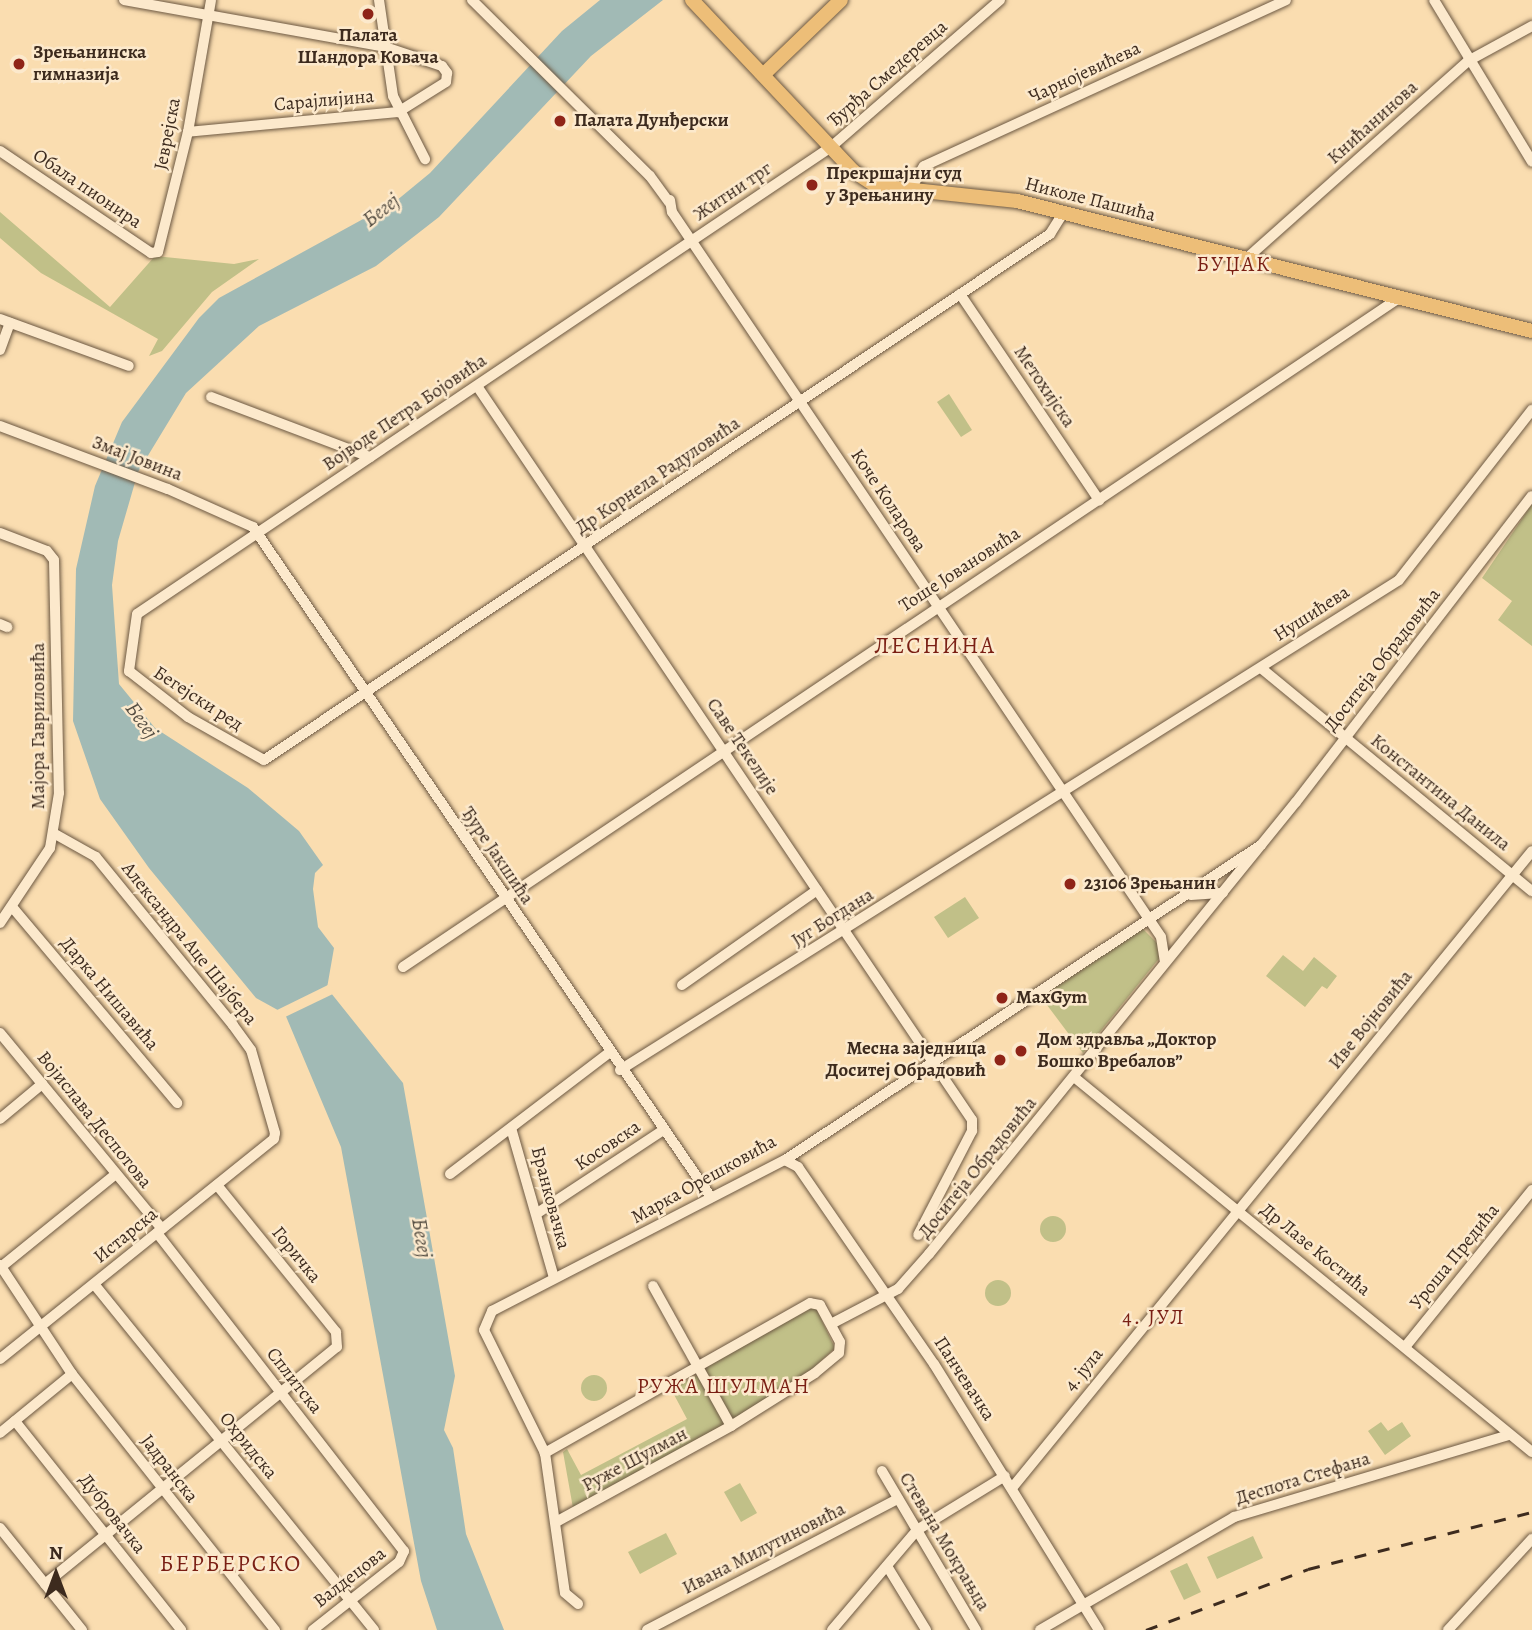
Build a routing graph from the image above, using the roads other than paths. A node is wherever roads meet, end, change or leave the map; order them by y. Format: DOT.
graph roads {
  1 [pos="124,0"];
  2 [pos="211,0"];
  3 [pos="379,0"];
  4 [pos="472,0"];
  5 [pos="841,0"];
  6 [pos="1000,0"];
  7 [pos="1286,0"];
  8 [pos="1434,0"];
  9 [pos="697,6"];
  10 [pos="208,17"];
  11 [pos="1532,26"];
  12 [pos="385,47"];
  13 [pos="1468,61"];
  14 [pos="763,75"];
  15 [pos="398,112"];
  16 [pos="188,132"];
  17 [pos="831,147"];
  18 [pos="0,151"];
  19 [pos="425,159"];
  20 [pos="1532,162"];
  21 [pos="911,189"];
  22 [pos="1063,213"];
  23 [pos="693,241"];
  24 [pos="155,254"];
  25 [pos="1246,259"];
  26 [pos="960,294"];
  27 [pos="1399,298"];
  28 [pos="5,321"];
  29 [pos="1532,331"];
  30 [pos="0,350"];
  31 [pos="129,366"];
  32 [pos="477,386"];
  33 [pos="211,397"];
  34 [pos="800,401"];
  35 [pos="1532,410"];
  36 [pos="0,426"];
  37 [pos="370,457"];
  38 [pos="1532,496"];
  39 [pos="1099,500"];
  40 [pos="0,533"];
  41 [pos="257,533"];
  42 [pos="585,546"];
  43 [pos="937,605"];
  44 [pos="136,614"];
  45 [pos="1261,668"];
  46 [pos="366,692"];
  47 [pos="1345,738"];
  48 [pos="724,752"];
  49 [pos="264,760"];
  50 [pos="1063,794"];
  51 [pos="55,834"];
  52 [pos="1261,845"];
  53 [pos="1532,851"];
  54 [pos="1513,875"];
  55 [pos="817,890"];
  56 [pos="1532,891"];
  57 [pos="1223,893"];
  58 [pos="505,898"];
  59 [pos="1182,898"];
  60 [pos="13,908"];
  61 [pos="1149,920"];
  62 [pos="0,923"];
  63 [pos="844,931"];
  64 [pos="1166,961"];
  65 [pos="403,967"];
  66 [pos="682,985"];
  67 [pos="0,1033"];
  68 [pos="609,1053"];
  69 [pos="932,1061"];
  70 [pos="620,1070"];
  71 [pos="1074,1077"];
  72 [pos="42,1084"];
  73 [pos="177,1103"];
  74 [pos="0,1119"];
  75 [pos="512,1128"];
  76 [pos="662,1131"];
  77 [pos="274,1139"];
  78 [pos="785,1160"];
  79 [pos="116,1174"];
  80 [pos="450,1174"];
  81 [pos="217,1185"];
  82 [pos="1532,1190"];
  83 [pos="710,1196"];
  84 [pos="1238,1210"];
  85 [pos="539,1212"];
  86 [pos="159,1231"];
  87 [pos="918,1235"];
  88 [pos="1,1266"];
  89 [pos="554,1278"];
  90 [pos="94,1284"];
  91 [pos="653,1286"];
  92 [pos="886,1296"];
  93 [pos="831,1324"];
  94 [pos="40,1327"];
  95 [pos="1405,1347"];
  96 [pos="0,1359"];
  97 [pos="699,1365"];
  98 [pos="72,1374"];
  99 [pos="281,1393"];
  100 [pos="15,1421"];
  101 [pos="731,1426"];
  102 [pos="0,1433"];
  103 [pos="1509,1435"];
  104 [pos="222,1441"];
  105 [pos="545,1452"];
  106 [pos="1532,1452"];
  107 [pos="882,1471"];
  108 [pos="1005,1476"];
  109 [pos="1012,1488"];
  110 [pos="163,1489"];
  111 [pos="898,1499"];
  112 [pos="556,1522"];
  113 [pos="0,1528"];
  114 [pos="917,1530"];
  115 [pos="106,1535"];
  116 [pos="1532,1539"];
  117 [pos="404,1551"];
  118 [pos="887,1566"];
  119 [pos="45,1584"];
  120 [pos="351,1601"];
  121 [pos="578,1604"];
  122 [pos="1083,1604"];
  123 [pos="82,1630"];
  124 [pos="181,1630"];
  125 [pos="275,1630"];
  126 [pos="313,1630"];
  127 [pos="374,1630"];
  128 [pos="646,1630"];
  129 [pos="832,1630"];
  130 [pos="926,1630"];
  131 [pos="976,1630"];
  132 [pos="1040,1630"];
  133 [pos="1099,1630"];
  134 [pos="1448,1630"];
  1 -- 10 [label="street"];
  2 -- 10 [label="street, Јеврејска"];
  3 -- 12 [label="street"];
  4 -- 23 [label="street, Житни трг"];
  5 -- 14 [label="main road"];
  6 -- 17 [label="street, Ђурђа Смедеревца"];
  7 -- 21 [label="street, Чарнојевићева"];
  8 -- 13 [label="street"];
  9 -- 14 [label="main road, Николе Пашића"];
  10 -- 12 [label="street"];
  10 -- 16 [label="street, Јеврејска"];
  11 -- 13 [label="street, Книћанинова"];
  12 -- 15 [label="street"];
  12 -- 15 [label="street, Сарајлијина"];
  13 -- 20 [label="street"];
  13 -- 25 [label="street, Книћанинова"];
  14 -- 17 [label="main road, Николе Пашића"];
  15 -- 16 [label="street, Сарајлијина"];
  15 -- 19 [label="street"];
  16 -- 24 [label="street, Јеврејска"];
  17 -- 21 [label="main road, Николе Пашића"];
  17 -- 23 [label="street, Житни трг"];
  18 -- 24 [label="street, Обала пионира"];
  21 -- 22 [label="main road, Николе Пашића"];
  22 -- 25 [label="main road, Николе Пашића"];
  22 -- 26 [label="street, Др Корнела Радуловића"];
  23 -- 32 [label="street, Војводе Петра Бојовића"];
  23 -- 34 [label="street, Коче Коларова"];
  25 -- 27 [label="main road, Николе Пашића"];
  26 -- 34 [label="street, Др Корнела Радуловића"];
  26 -- 39 [label="street, Метохијска"];
  27 -- 29 [label="main road, Николе Пашића"];
  27 -- 39 [label="street, Тоше Јовановића"];
  28 -- 30 [label="street"];
  28 -- 31 [label="street"];
  32 -- 37 [label="street, Војводе Петра Бојовића"];
  32 -- 42 [label="street, Саве Текелије"];
  33 -- 37 [label="street"];
  34 -- 42 [label="street, Др Корнела Радуловића"];
  34 -- 43 [label="street, Коче Коларова"];
  35 -- 45 [label="street, Нушићева"];
  36 -- 41 [label="street, Змај Јовина"];
  37 -- 41 [label="street, Војводе Петра Бојовића"];
  38 -- 47 [label="street, Доситеја Обрадовића"];
  39 -- 43 [label="street, Тоше Јовановића"];
  40 -- 51 [label="street, Мајора Гавриловића"];
  41 -- 44 [label="street, Војводе Петра Бојовића"];
  41 -- 46 [label="street, Ђуре Јакшића"];
  42 -- 46 [label="street, Др Корнела Радуловића"];
  42 -- 48 [label="street, Саве Текелије"];
  43 -- 48 [label="street, Тоше Јовановића"];
  43 -- 50 [label="street, Коче Коларова"];
  44 -- 49 [label="street, Бегејски ред"];
  45 -- 47 [label="street, Константина Данила"];
  45 -- 50 [label="street, Нушићева"];
  46 -- 49 [label="street, Др Корнела Радуловића"];
  46 -- 58 [label="street, Ђуре Јакшића"];
  47 -- 52 [label="street, Доситеја Обрадовића"];
  47 -- 54 [label="street, Константина Данила"];
  48 -- 55 [label="street, Саве Текелије"];
  48 -- 58 [label="street, Тоше Јовановића"];
  50 -- 61 [label="street, Коче Коларова"];
  50 -- 63 [label="street, Југ Богдана"];
  51 -- 60 [label="street, Мајора Гавриловића"];
  51 -- 77 [label="street, Александра Аце Шајбера"];
  52 -- 57 [label="street, Доситеја Обрадовића"];
  52 -- 59 [label="street, Доситеја Обрадовића"];
  53 -- 54 [label="street, Иве Војновића"];
  54 -- 56 [label="street, Константина Данила"];
  54 -- 84 [label="street, Иве Војновића"];
  55 -- 63 [label="street, Саве Текелије"];
  55 -- 66 [label="street, Југ Богдана"];
  57 -- 59 [label="street"];
  57 -- 64 [label="street, Доситеја Обрадовића"];
  58 -- 65 [label="street, Тоше Јовановића"];
  58 -- 68 [label="street, Ђуре Јакшића"];
  59 -- 61 [label="street"];
  60 -- 62 [label="street, Мајора Гавриловића"];
  60 -- 73 [label="street, Дарка Нишавића"];
  61 -- 64 [label="street, Коче Коларова"];
  61 -- 69 [label="street"];
  63 -- 69 [label="street, Саве Текелије"];
  63 -- 70 [label="street, Југ Богдана"];
  64 -- 71 [label="street, Доситеја Обрадовића"];
  67 -- 72 [label="street, Војислава Деспотова"];
  68 -- 70 [label="street, Ђуре Јакшића"];
  68 -- 75 [label="street"];
  69 -- 78 [label="street, Марка Орешковића"];
  69 -- 87 [label="street, Саве Текелије"];
  70 -- 76 [label="street, Ђуре Јакшића"];
  71 -- 84 [label="street, Др Лазе Костића"];
  71 -- 92 [label="street, Доситеја Обрадовића"];
  72 -- 74 [label="street"];
  72 -- 79 [label="street, Војислава Деспотова"];
  75 -- 80 [label="street"];
  75 -- 85 [label="street, Бранковачка"];
  76 -- 83 [label="street, Ђуре Јакшића"];
  76 -- 85 [label="street, Косовска"];
  77 -- 81 [label="street, Истарска"];
  78 -- 83 [label="street, Марка Орешковића"];
  78 -- 92 [label="street, Панчевачка"];
  79 -- 86 [label="street, Војислава Деспотова"];
  79 -- 88 [label="street"];
  81 -- 86 [label="street, Истарска"];
  81 -- 99 [label="street, Горичка"];
  82 -- 95 [label="street, Уроша Предића"];
  83 -- 89 [label="street, Марка Орешковића"];
  84 -- 95 [label="street, Др Лазе Костића"];
  84 -- 109 [label="street, 4. јула"];
  85 -- 89 [label="street, Бранковачка"];
  86 -- 90 [label="street, Истарска"];
  86 -- 99 [label="street, Сплитска"];
  88 -- 94 [label="street, Јадранска"];
  89 -- 105 [label="street, Марка Орешковића"];
  90 -- 94 [label="street, Истарска"];
  90 -- 104 [label="street, Охридска"];
  91 -- 97 [label="street"];
  92 -- 93 [label="street"];
  92 -- 108 [label="street, Панчевачка"];
  93 -- 97 [label="street"];
  93 -- 101 [label="street, Руже Шулман"];
  94 -- 96 [label="street, Истарска"];
  94 -- 98 [label="street, Јадранска"];
  95 -- 103 [label="street, Др Лазе Костића"];
  97 -- 101 [label="street"];
  97 -- 105 [label="street"];
  98 -- 100 [label="street"];
  98 -- 110 [label="street, Јадранска"];
  99 -- 104 [label="street"];
  99 -- 117 [label="street, Сплитска"];
  100 -- 102 [label="street"];
  100 -- 115 [label="street, Дубровачка"];
  101 -- 112 [label="street, Руже Шулман"];
  103 -- 106 [label="street, Др Лазе Костића"];
  103 -- 122 [label="street, Деспота Стефана"];
  104 -- 110 [label="street"];
  104 -- 120 [label="street, Охридска"];
  105 -- 112 [label="street"];
  107 -- 111 [label="street, Стевана Мокрањца"];
  108 -- 109 [label="street, Панчевачка"];
  108 -- 114 [label="street"];
  109 -- 122 [label="street, Панчевачка"];
  110 -- 115 [label="street"];
  110 -- 125 [label="street, Јадранска"];
  111 -- 114 [label="street, Стевана Мокрањца"];
  111 -- 128 [label="street, Ивана Милутиновића"];
  112 -- 121 [label="street"];
  113 -- 119 [label="street"];
  114 -- 118 [label="street"];
  114 -- 131 [label="street, Стевана Мокрањца"];
  115 -- 119 [label="street"];
  115 -- 124 [label="street, Дубровачка"];
  116 -- 134 [label="street"];
  117 -- 120 [label="street, Валдецова"];
  118 -- 129 [label="street"];
  118 -- 130 [label="street"];
  119 -- 123 [label="street"];
  120 -- 126 [label="street, Валдецова"];
  120 -- 127 [label="street, Охридска"];
  122 -- 132 [label="street, Деспота Стефана"];
  122 -- 133 [label="street, Панчевачка"];
}
